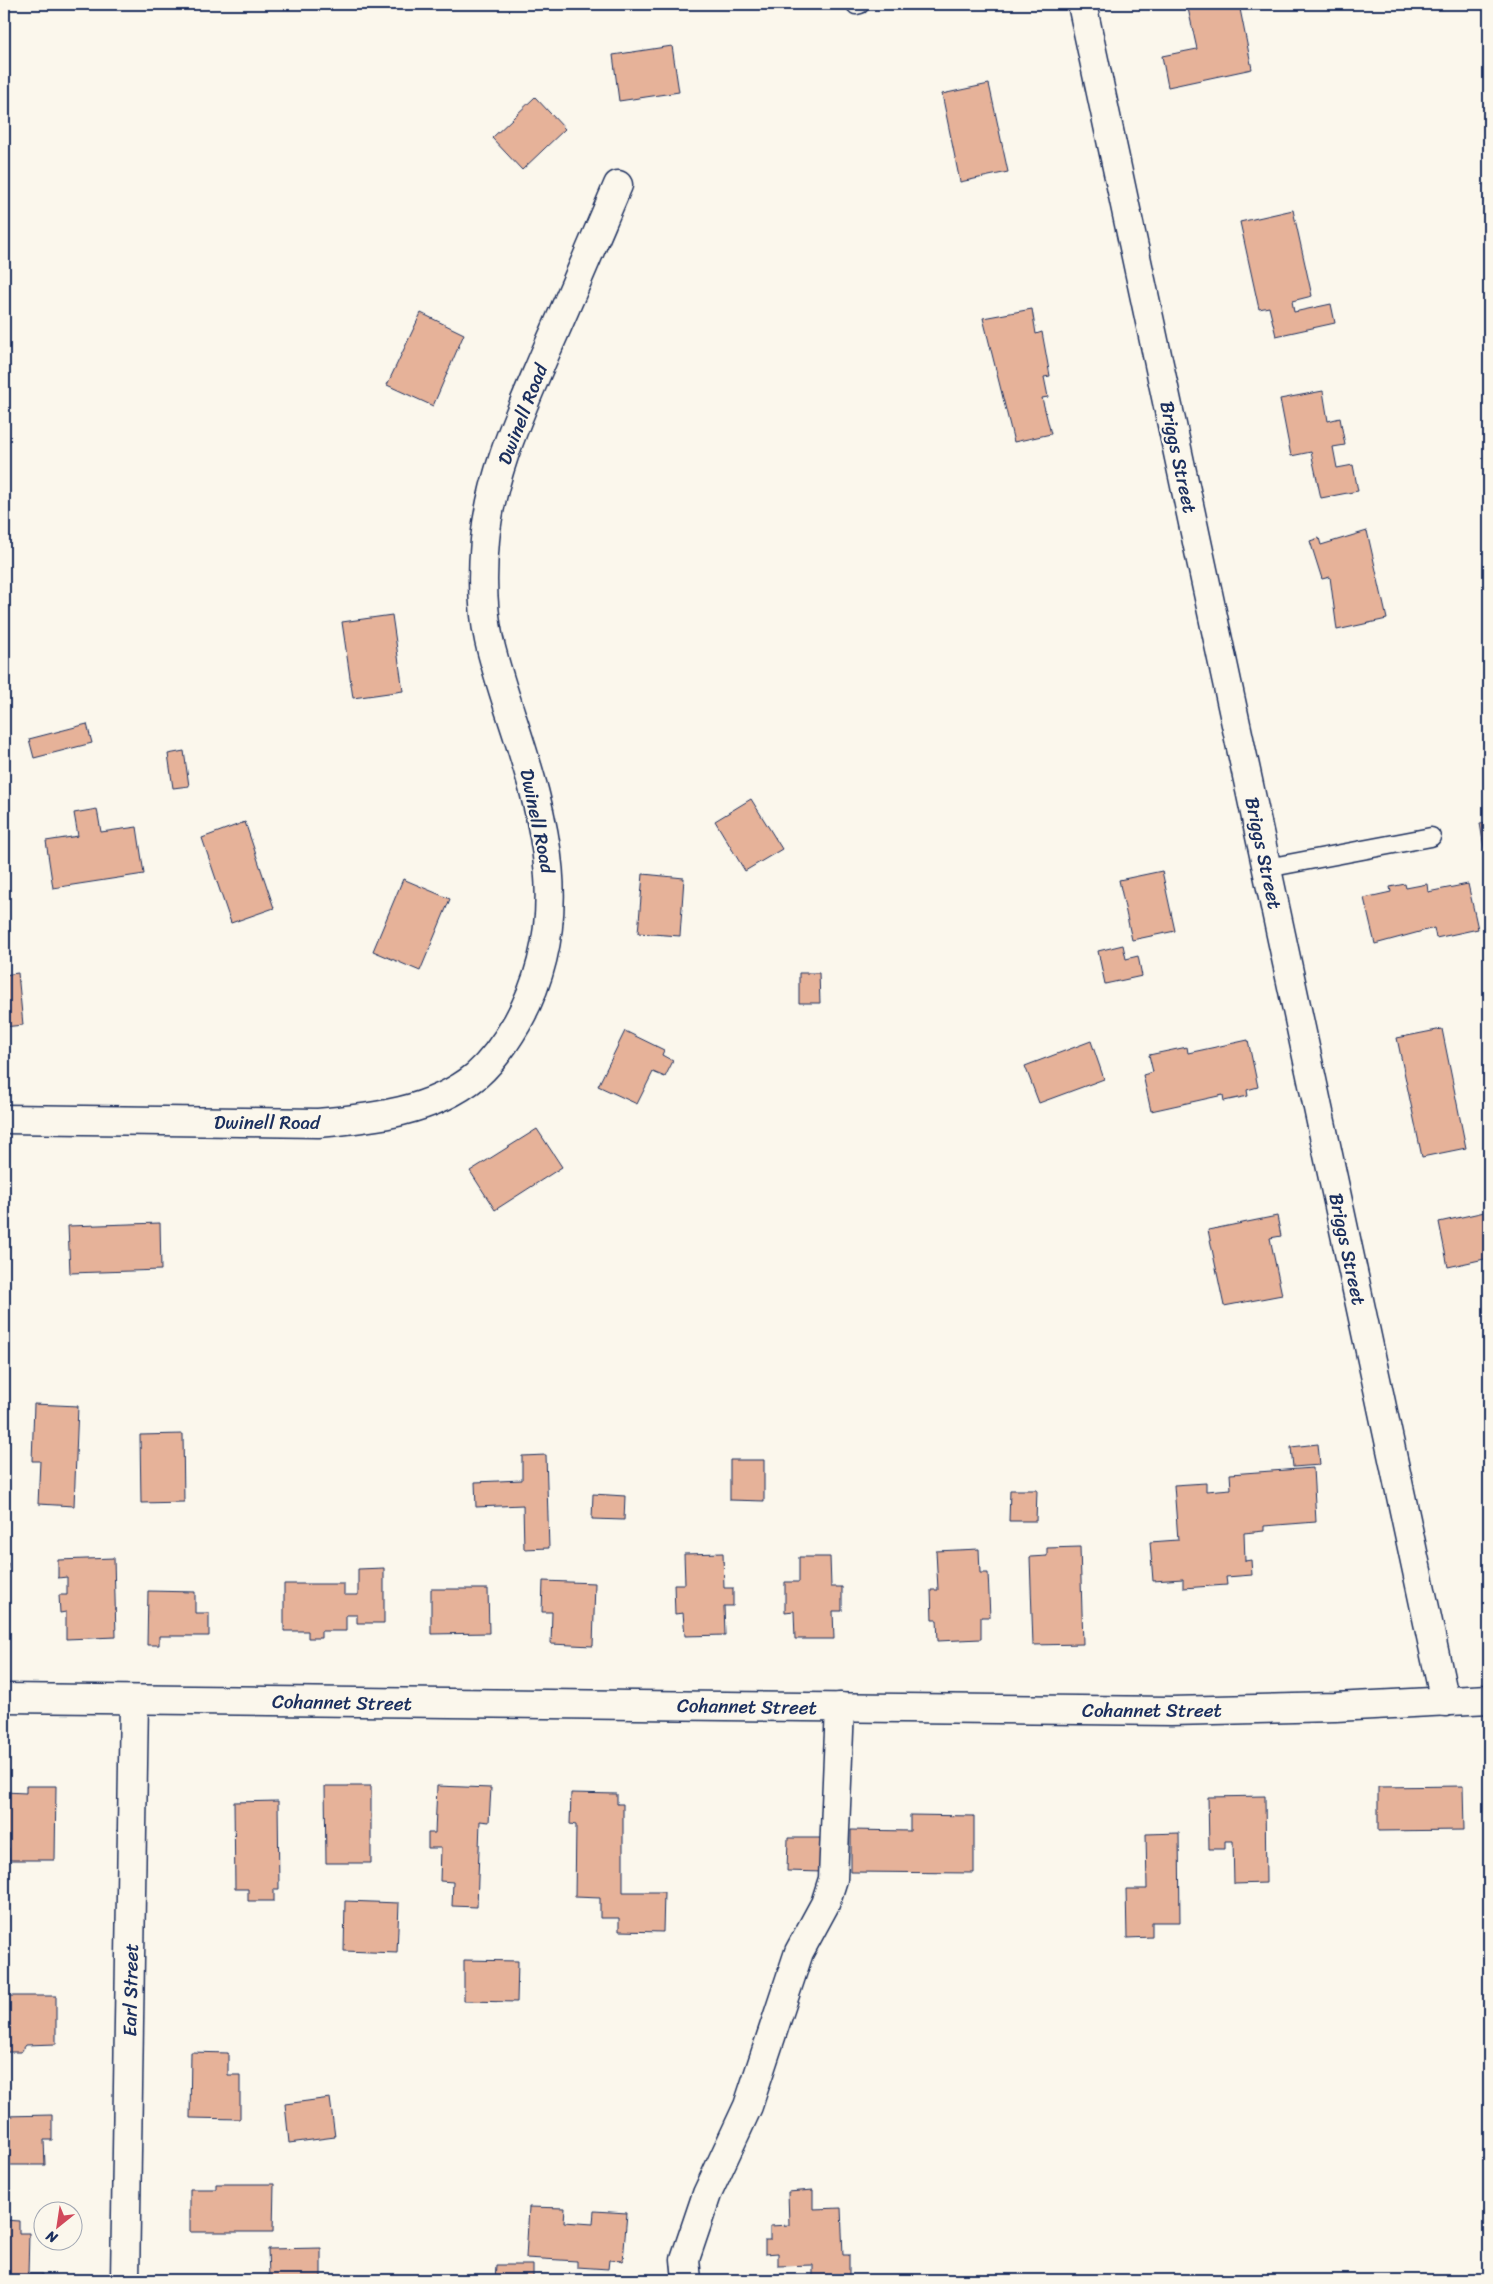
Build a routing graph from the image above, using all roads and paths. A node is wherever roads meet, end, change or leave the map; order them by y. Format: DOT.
graph roads {
  1 [pos="1082,4"];
  2 [pos="618,185"];
  3 [pos="1431,837"];
  4 [pos="1267,868"];
  5 [pos="4,1119"];
  6 [pos="4,1698"];
  7 [pos="1489,1699"];
  8 [pos="134,1700"];
  9 [pos="1445,1702"];
  10 [pos="840,1707"];
  11 [pos="686,2270"];
  12 [pos="125,2280"];
  1 -- 4 [label="street, Briggs Street"];
  2 -- 5 [label="street, Dwinell Road"];
  3 -- 4 [label="lane"];
  4 -- 9 [label="street, Briggs Street"];
  6 -- 8 [label="street, Cohannet Street"];
  7 -- 9 [label="street, Cohannet Street"];
  8 -- 10 [label="street, Cohannet Street"];
  8 -- 12 [label="street, Earl Street"];
  9 -- 10 [label="street, Cohannet Street"];
  10 -- 11 [label="street"];
}
